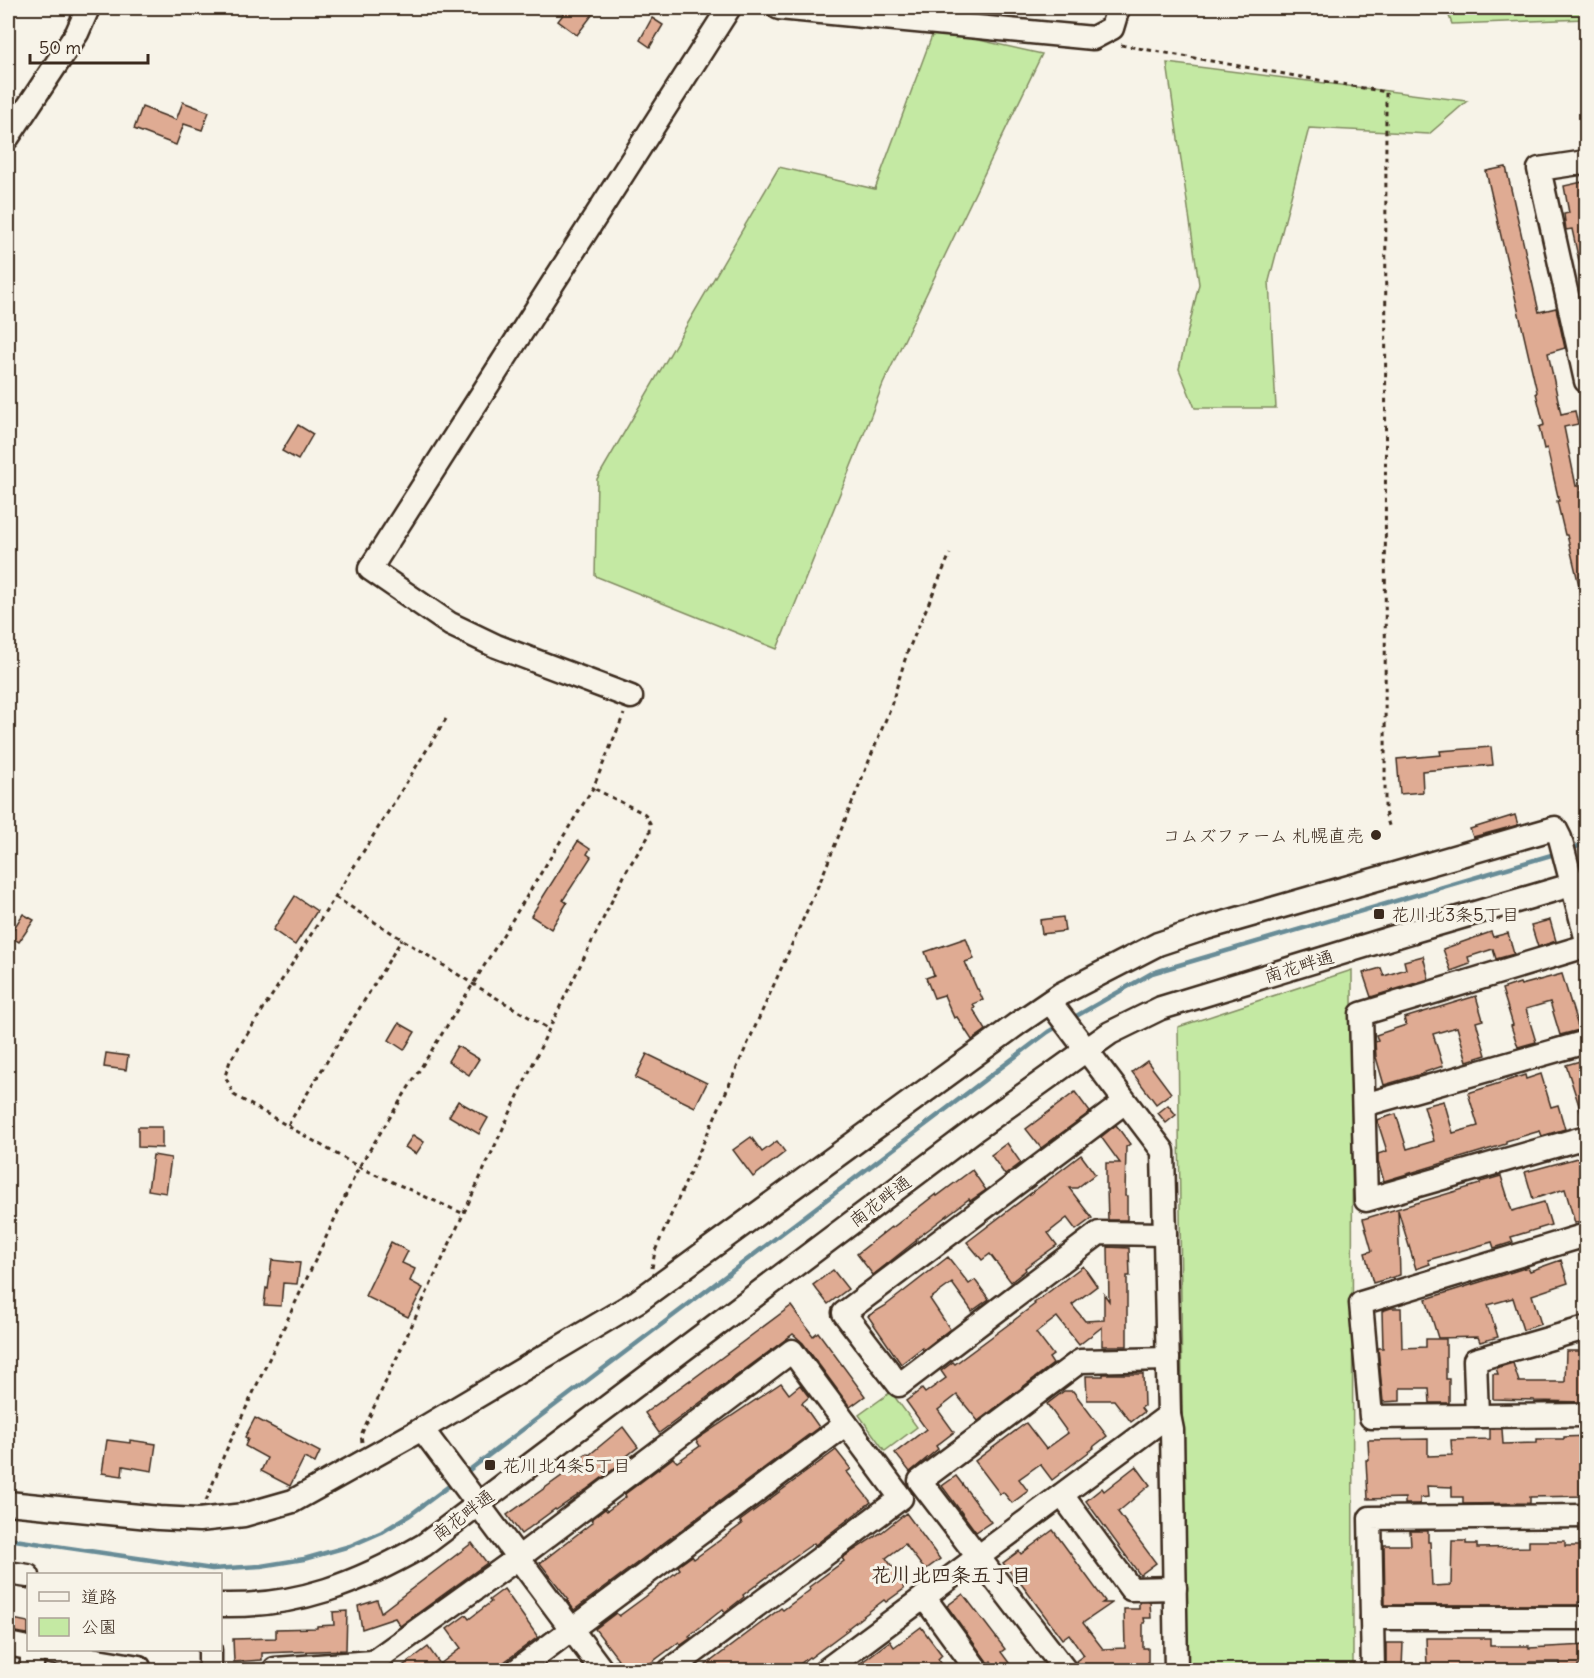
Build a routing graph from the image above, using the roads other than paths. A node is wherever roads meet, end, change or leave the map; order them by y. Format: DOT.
graph roads {
  1 [pos="88,8"];
  2 [pos="729,8"];
  3 [pos="779,8"];
  4 [pos="1118,8"];
  5 [pos="8,137"];
  6 [pos="1587,162"];
  7 [pos="1587,381"];
  8 [pos="631,697"];
  9 [pos="1575,877"];
  10 [pos="1587,937"];
  11 [pos="1587,946"];
  12 [pos="1060,1016"];
  13 [pos="1587,1042"];
  14 [pos="1086,1051"];
  15 [pos="1125,1102"];
  16 [pos="1364,1106"];
  17 [pos="1587,1137"];
  18 [pos="1165,1234"];
  19 [pos="1587,1235"];
  20 [pos="1587,1328"];
  21 [pos="1168,1359"];
  22 [pos="1168,1415"];
  23 [pos="1587,1415"];
  24 [pos="1477,1416"];
  25 [pos="846,1424"];
  26 [pos="422,1430"];
  27 [pos="1062,1495"];
  28 [pos="471,1496"];
  29 [pos="8,1503"];
  30 [pos="1587,1516"];
  31 [pos="978,1557"];
  32 [pos="518,1558"];
  33 [pos="8,1573"];
  34 [pos="27,1576"];
  35 [pos="1175,1588"];
  36 [pos="924,1597"];
  37 [pos="222,1605"];
  38 [pos="1372,1618"];
  39 [pos="1587,1618"];
  40 [pos="571,1630"];
  41 [pos="8,1644"];
  42 [pos="27,1648"];
  43 [pos="30,1651"];
  44 [pos="44,1651"];
  45 [pos="210,1651"];
  46 [pos="33,1671"];
  47 [pos="139,1671"];
  48 [pos="210,1671"];
  49 [pos="275,1671"];
  50 [pos="518,1671"];
  51 [pos="602,1671"];
  52 [pos="670,1671"];
  53 [pos="826,1671"];
  54 [pos="977,1671"];
  55 [pos="1065,1671"];
  56 [pos="1176,1671"];
  57 [pos="1372,1671"];
  1 -- 5 [label="street"];
  2 -- 8 [label="street"];
  3 -- 4 [label="street"];
  6 -- 7 [label="street"];
  9 -- 10 [label="street"];
  9 -- 12 [label="street"];
  9 -- 14 [label="street, 南花畔通"];
  11 -- 16 [label="street"];
  12 -- 14 [label="street"];
  12 -- 26 [label="street"];
  13 -- 16 [label="street"];
  14 -- 15 [label="street"];
  14 -- 28 [label="street, 南花畔通"];
  15 -- 18 [label="street"];
  15 -- 18 [label="street"];
  16 -- 17 [label="street"];
  18 -- 21 [label="street"];
  19 -- 24 [label="street"];
  20 -- 24 [label="street"];
  21 -- 22 [label="street"];
  21 -- 31 [label="street"];
  22 -- 27 [label="street"];
  22 -- 35 [label="street"];
  23 -- 24 [label="street"];
  25 -- 32 [label="street"];
  25 -- 40 [label="street"];
  25 -- 52 [label="street"];
  26 -- 28 [label="street"];
  26 -- 29 [label="street"];
  27 -- 31 [label="street"];
  27 -- 35 [label="street"];
  28 -- 32 [label="street"];
  28 -- 37 [label="street, 南花畔通"];
  30 -- 38 [label="street"];
  31 -- 36 [label="street"];
  31 -- 55 [label="street"];
  32 -- 40 [label="street"];
  32 -- 49 [label="street"];
  33 -- 34 [label="street"];
  35 -- 56 [label="street"];
  36 -- 53 [label="street"];
  36 -- 54 [label="street"];
  38 -- 39 [label="street"];
  38 -- 57 [label="street"];
  40 -- 50 [label="street"];
  40 -- 51 [label="street"];
  41 -- 42 [label="street"];
  43 -- 46 [label="street"];
  44 -- 47 [label="street"];
  45 -- 48 [label="street"];
}
